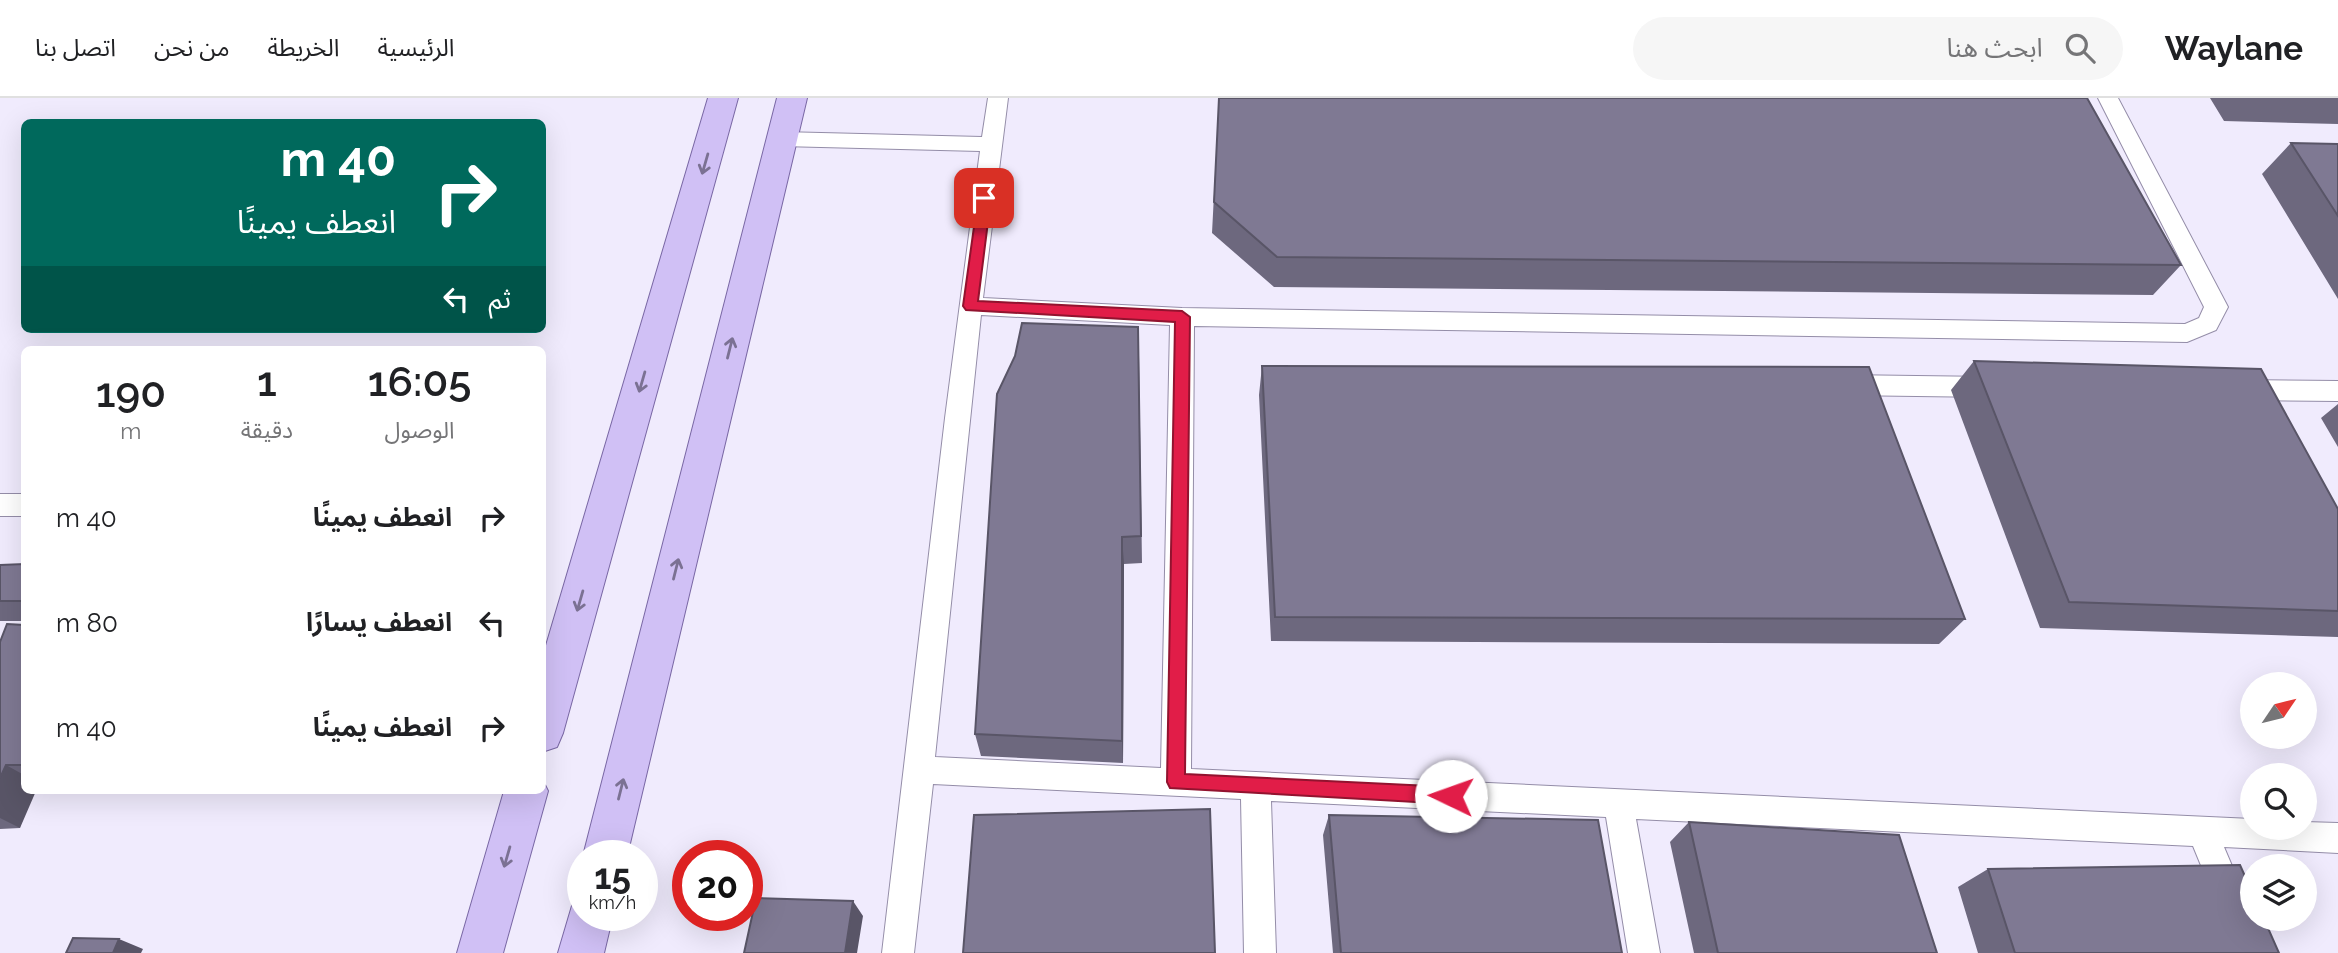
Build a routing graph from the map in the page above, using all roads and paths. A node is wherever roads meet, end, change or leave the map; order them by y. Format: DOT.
graph roads {
  1 [pos="723,98"];
  2 [pos="792,98"];
  3 [pos="998,98"];
  4 [pos="2108,98"];
  5 [pos="781,139"];
  6 [pos="991,144"];
  7 [pos="971,306"];
  8 [pos="1182,317"];
  9 [pos="1815,384"];
  10 [pos="2010,387"];
  11 [pos="2218,390"];
  12 [pos="2246,390"];
  13 [pos="2338,391"];
  14 [pos="2259,413"];
  15 [pos="0,505"];
  16 [pos="21,505"];
  17 [pos="546,719"];
  18 [pos="921,770"];
  19 [pos="1176,782"];
  20 [pos="1256,786"];
  21 [pos="525,794"];
  22 [pos="1619,804"];
  23 [pos="2203,832"];
  24 [pos="2338,838"];
  25 [pos="609,840"];
  26 [pos="586,931"];
  27 [pos="480,953"];
  28 [pos="581,953"];
  29 [pos="898,953"];
  30 [pos="1260,953"];
  31 [pos="1644,953"];
  32 [pos="2253,953"];
  1 -- 17 [label="main road, one-way"];
  2 -- 5 [label="main road"];
  3 -- 6 [label="lane"];
  4 -- 8 [label="lane"];
  5 -- 6 [label="lane"];
  25 -- 5 [label="main road, one-way"];
  6 -- 7 [label="lane"];
  7 -- 8 [label="lane"];
  7 -- 18 [label="lane"];
  8 -- 19 [label="lane"];
  9 -- 10 [label="lane"];
  11 -- 12 [label="lane"];
  12 -- 13 [label="lane"];
  12 -- 14 [label="lane"];
  15 -- 16 [label="lane"];
  18 -- 19 [label="lane"];
  18 -- 29 [label="lane"];
  19 -- 20 [label="lane"];
  20 -- 22 [label="lane"];
  20 -- 30 [label="lane"];
  21 -- 27 [label="main road, one-way"];
  22 -- 23 [label="lane"];
  22 -- 31 [label="lane"];
  23 -- 24 [label="lane"];
  23 -- 32 [label="lane"];
  26 -- 28 [label="main road"];
}
